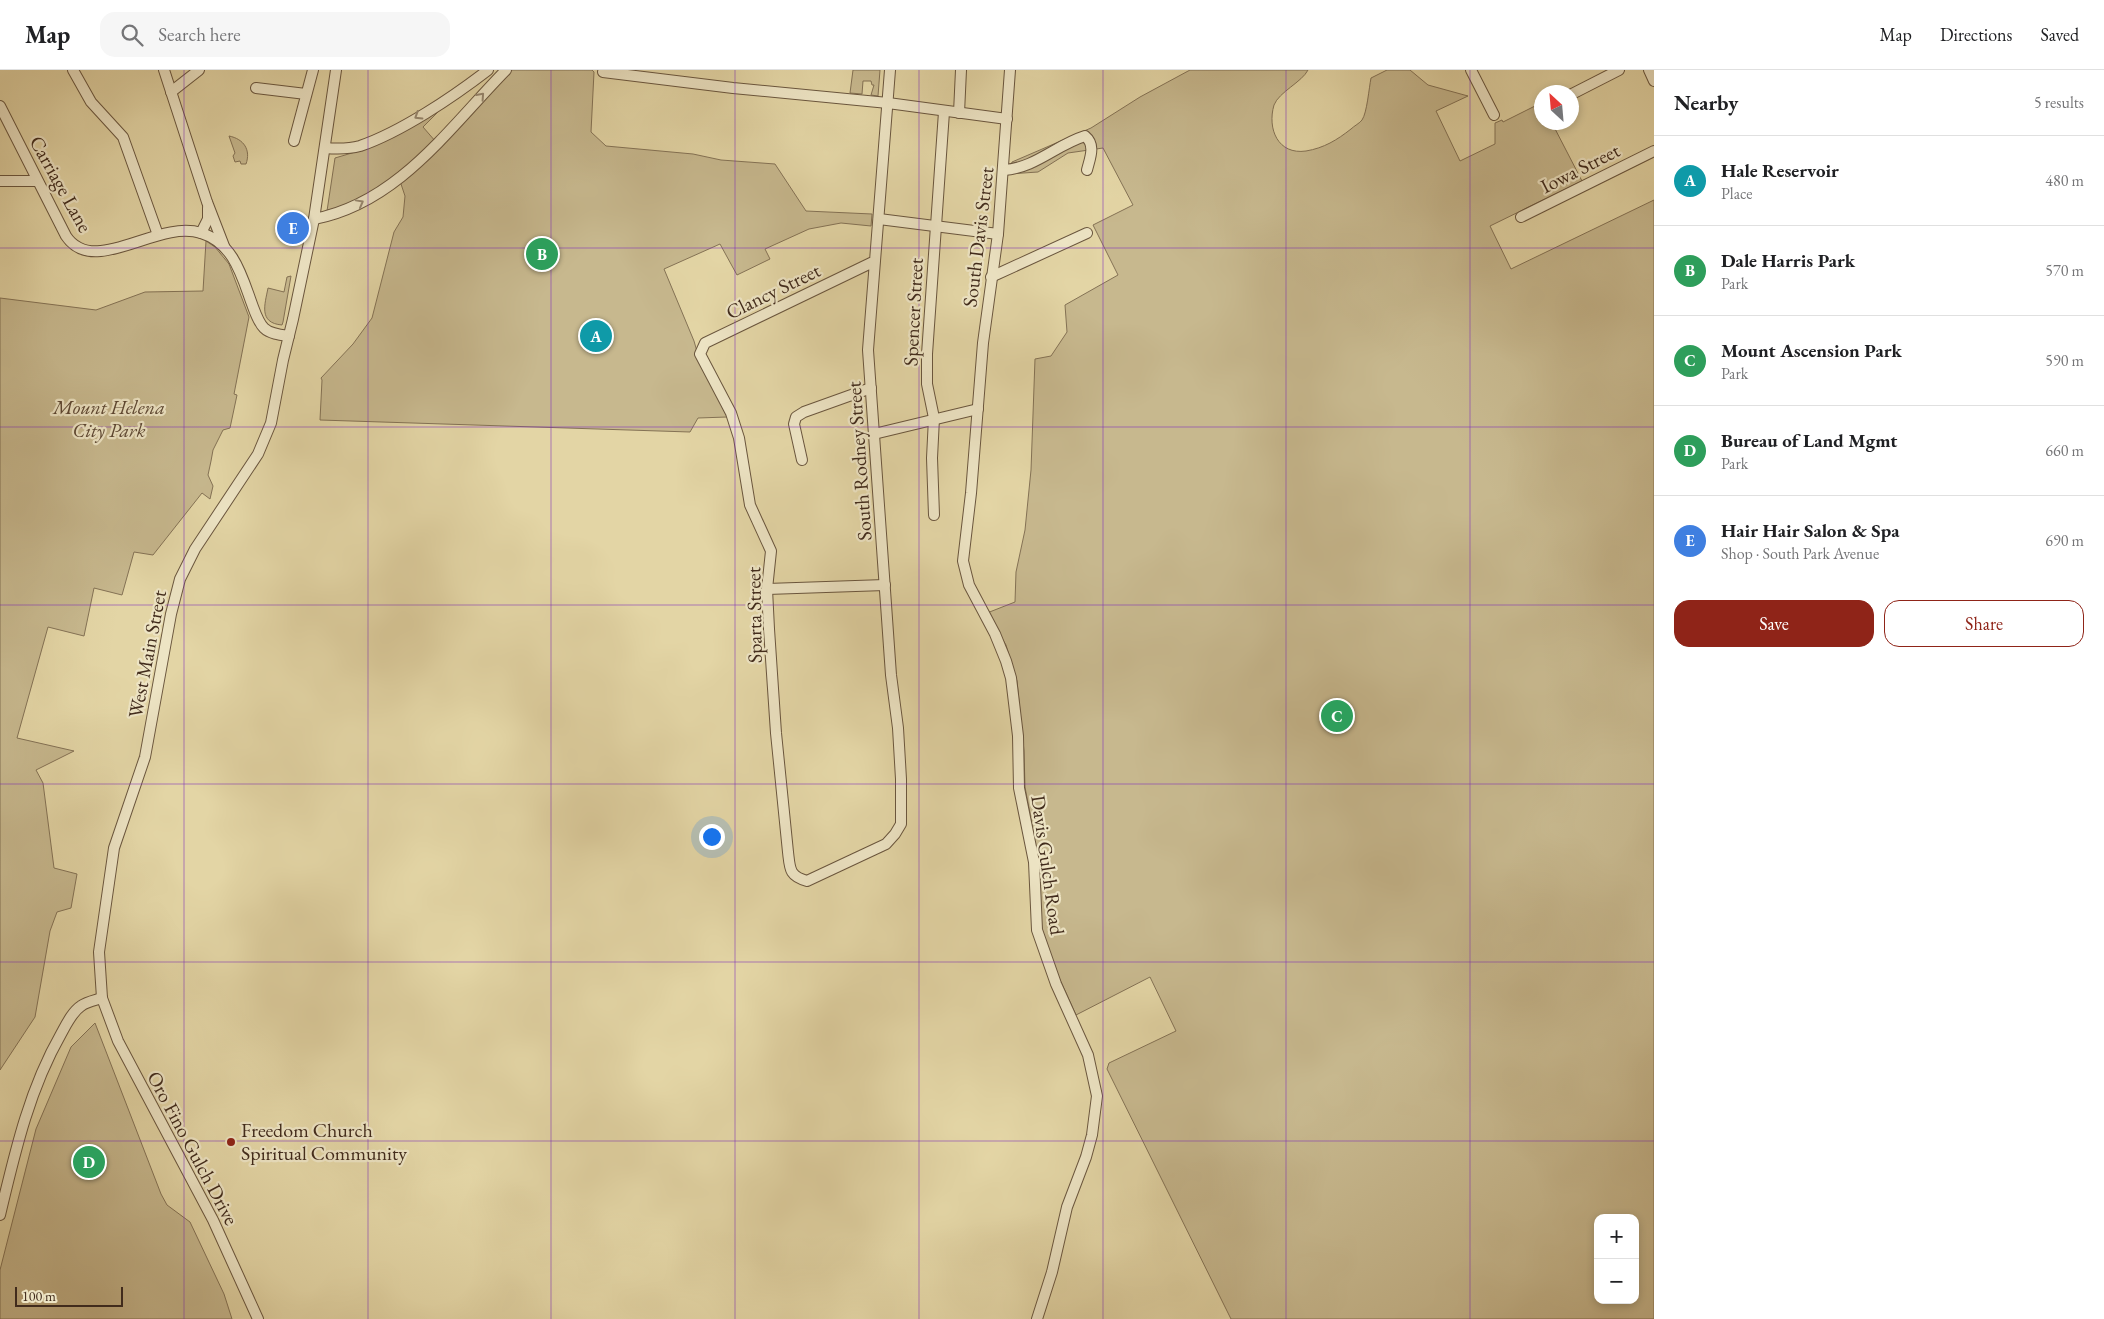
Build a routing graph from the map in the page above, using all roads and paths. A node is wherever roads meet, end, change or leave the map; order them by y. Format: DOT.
graph roads {
  1 [pos="72,70"];
  2 [pos="164,70"];
  3 [pos="198,70"];
  4 [pos="313,70"];
  5 [pos="336,70"];
  6 [pos="488,70"];
  7 [pos="506,70"];
  8 [pos="890,70"];
  9 [pos="961,70"];
  10 [pos="1019,70"];
  11 [pos="1471,70"];
  12 [pos="1619,70"];
  13 [pos="1649,70"];
  14 [pos="603,72"];
  15 [pos="1010,72"];
  16 [pos="668,75"];
  17 [pos="1654,81"];
  18 [pos="256,88"];
  19 [pos="1579,90"];
  20 [pos="171,92"];
  21 [pos="306,94"];
  22 [pos="888,103"];
  23 [pos="0,106"];
  24 [pos="944,112"];
  25 [pos="959,113"];
  26 [pos="1494,115"];
  27 [pos="1007,119"];
  28 [pos="294,141"];
  29 [pos="325,148"];
  30 [pos="1654,151"];
  31 [pos="1004,170"];
  32 [pos="1087,170"];
  33 [pos="0,181"];
  34 [pos="37,181"];
  35 [pos="207,202"];
  36 [pos="1521,217"];
  37 [pos="314,219"];
  38 [pos="879,219"];
  39 [pos="936,225"];
  40 [pos="201,233"];
  41 [pos="1087,233"];
  42 [pos="998,234"];
  43 [pos="158,235"];
  44 [pos="225,248"];
  45 [pos="875,261"];
  46 [pos="991,277"];
  47 [pos="289,336"];
  48 [pos="704,362"];
  49 [pos="871,388"];
  50 [pos="978,409"];
  51 [pos="934,418"];
  52 [pos="874,434"];
  53 [pos="802,460"];
  54 [pos="934,514"];
  55 [pos="885,585"];
  56 [pos="767,589"];
  57 [pos="796,878"];
  58 [pos="102,998"];
  59 [pos="0,1215"];
  60 [pos="257,1316"];
  61 [pos="1037,1319"];
  1 -- 43 [label="street"];
  2 -- 20 [label="street"];
  3 -- 20 [label="street"];
  4 -- 21 [label="street"];
  5 -- 29 [label="street, West Main Street"];
  6 -- 29 [label="street, one-way"];
  37 -- 7 [label="street, one-way"];
  8 -- 22 [label="street, South Rodney Street"];
  9 -- 25 [label="street"];
  10 -- 15 [label="street"];
  11 -- 26 [label="street"];
  12 -- 19 [label="street"];
  13 -- 17 [label="street"];
  14 -- 16 [label="street"];
  15 -- 27 [label="street, South Davis Street"];
  16 -- 22 [label="street"];
  18 -- 21 [label="street"];
  20 -- 35 [label="street"];
  21 -- 28 [label="street"];
  22 -- 24 [label="street"];
  22 -- 38 [label="street, South Rodney Street"];
  23 -- 34 [label="street, Carriage Lane"];
  24 -- 25 [label="street"];
  24 -- 39 [label="street, Spencer Street"];
  25 -- 27 [label="street"];
  27 -- 31 [label="street, South Davis Street"];
  29 -- 37 [label="street, West Main Street"];
  30 -- 36 [label="street, Iowa Street"];
  31 -- 32 [label="street"];
  31 -- 42 [label="street, South Davis Street"];
  33 -- 34 [label="street"];
  34 -- 43 [label="street, Carriage Lane"];
  35 -- 40 [label="street"];
  35 -- 44 [label="street"];
  37 -- 47 [label="street, West Main Street"];
  38 -- 39 [label="street"];
  38 -- 45 [label="street, South Rodney Street"];
  39 -- 42 [label="street"];
  39 -- 51 [label="street, Spencer Street"];
  40 -- 43 [label="street, Carriage Lane"];
  40 -- 44 [label="street, Carriage Lane"];
  41 -- 46 [label="street"];
  42 -- 46 [label="street, South Davis Street"];
  44 -- 47 [label="street, Carriage Lane"];
  45 -- 48 [label="street, Clancy Street"];
  45 -- 49 [label="street, South Rodney Street"];
  46 -- 50 [label="street, South Davis Street"];
  47 -- 58 [label="street, West Main Street"];
  48 -- 56 [label="street, Sparta Street"];
  49 -- 52 [label="street, South Rodney Street"];
  49 -- 53 [label="street"];
  50 -- 51 [label="street"];
  50 -- 61 [label="street, Davis Gulch Road"];
  51 -- 52 [label="street"];
  51 -- 54 [label="street, Spencer Street"];
  52 -- 55 [label="street, South Rodney Street"];
  55 -- 56 [label="street"];
  55 -- 57 [label="street, South Rodney Street"];
  56 -- 57 [label="street, Sparta Street"];
  58 -- 59 [label="street"];
  58 -- 60 [label="street, Oro Fino Gulch Drive"];
}
